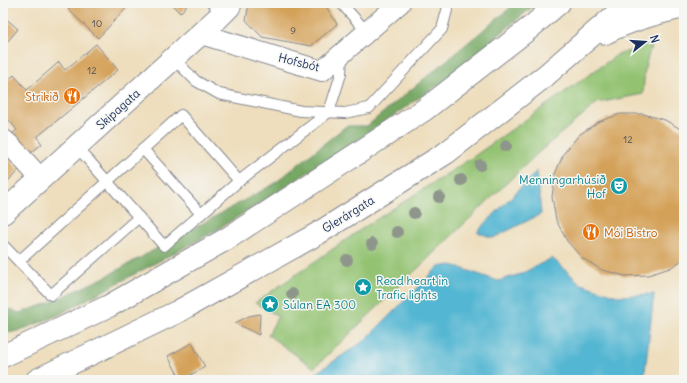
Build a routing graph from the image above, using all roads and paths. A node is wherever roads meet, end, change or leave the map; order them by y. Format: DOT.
graph roads {
  1 [pos="341,3"];
  2 [pos="400,3"];
  3 [pos="450,3"];
  4 [pos="559,3"];
  5 [pos="630,3"];
  6 [pos="222,7"];
  7 [pos="684,7"];
  8 [pos="367,32"];
  9 [pos="201,34"];
  10 [pos="582,44"];
  11 [pos="342,53"];
  12 [pos="173,58"];
  13 [pos="329,112"];
  14 [pos="3,139"];
  15 [pos="77,147"];
  16 [pos="143,149"];
  17 [pos="41,179"];
  18 [pos="239,181"];
  19 [pos="107,182"];
  20 [pos="3,213"];
  21 [pos="201,214"];
  22 [pos="139,217"];
  23 [pos="3,245"];
  24 [pos="19,260"];
  25 [pos="3,356"];
  26 [pos="38,380"];
  1 -- 8 [label="lane"];
  2 -- 8 [label="street, Hofsbót"];
  3 -- 13 [label="lane"];
  4 -- 25 [label="main road"];
  5 -- 10 [label="main road, Glerárgata"];
  6 -- 9 [label="main road, Skipagata"];
  7 -- 10 [label="main road"];
  8 -- 11 [label="street, Hofsbót"];
  9 -- 11 [label="street, Hofsbót"];
  9 -- 12 [label="main road, Skipagata"];
  10 -- 26 [label="main road, Glerárgata"];
  11 -- 13 [label="lane"];
  12 -- 13 [label="lane"];
  12 -- 15 [label="main road, Skipagata"];
  13 -- 18 [label="lane"];
  14 -- 17 [label="street"];
  15 -- 17 [label="main road, Skipagata"];
  15 -- 19 [label="lane"];
  16 -- 18 [label="lane"];
  16 -- 19 [label="lane"];
  16 -- 21 [label="lane"];
  17 -- 20 [label="main road, Skipagata"];
  18 -- 21 [label="lane"];
  19 -- 22 [label="lane"];
  19 -- 24 [label="lane"];
  21 -- 22 [label="lane"];
  22 -- 24 [label="lane"];
  23 -- 24 [label="lane"];
}
